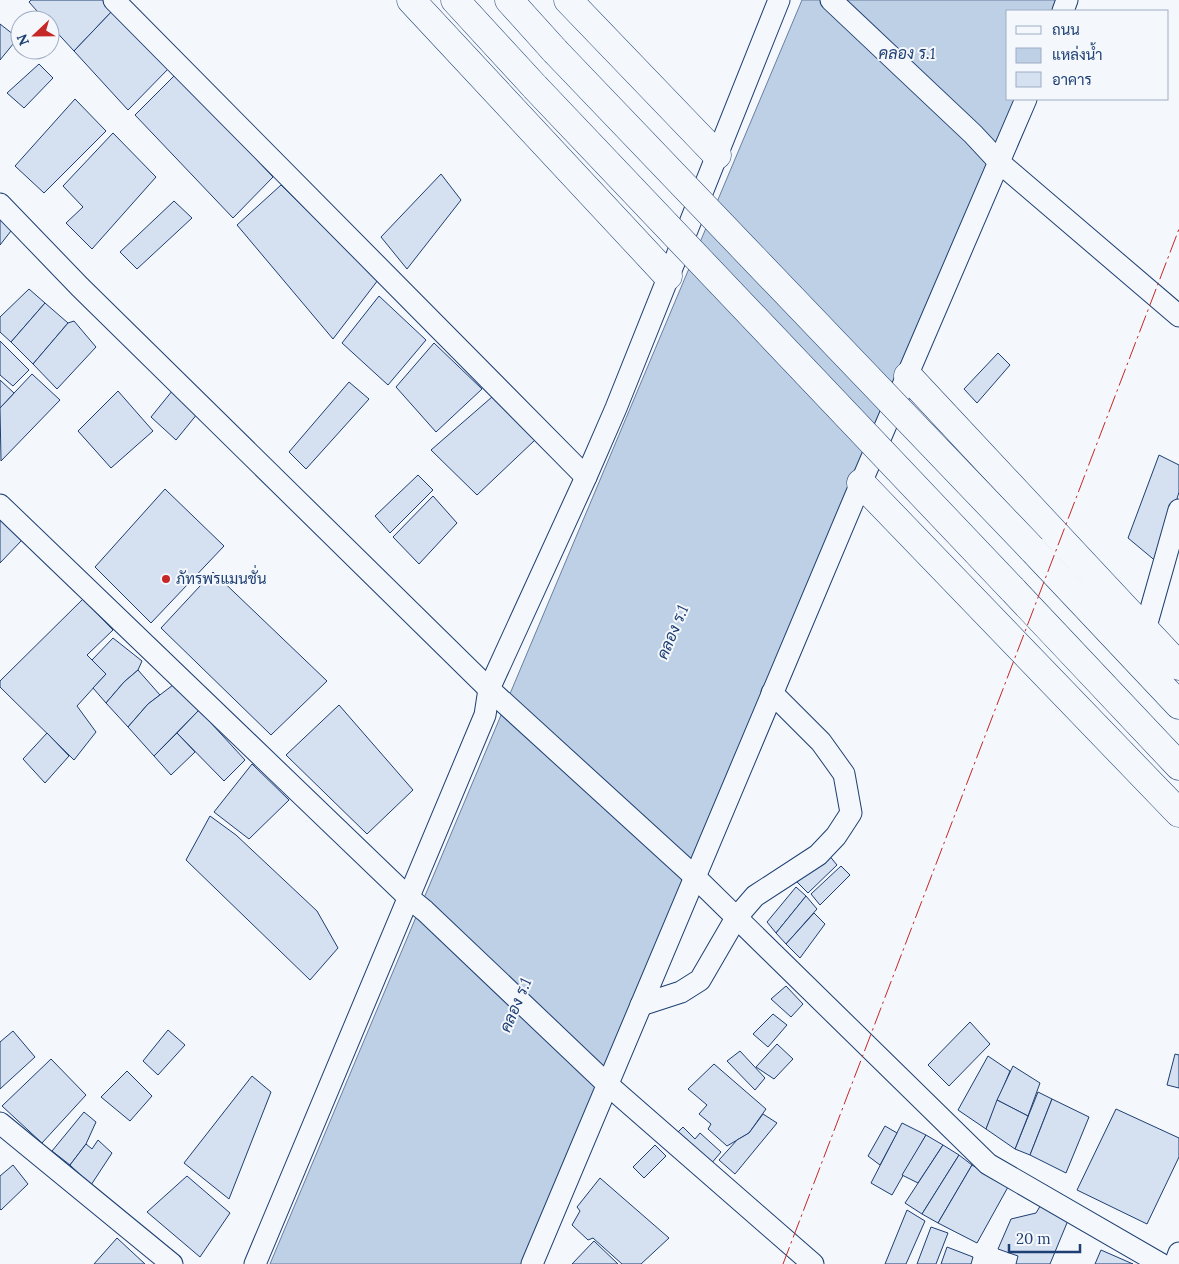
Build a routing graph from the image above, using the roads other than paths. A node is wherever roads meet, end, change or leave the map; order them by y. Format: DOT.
graph roads {
  1 [pos="114,0"];
  2 [pos="411,0"];
  3 [pos="455,0"];
  4 [pos="509,0"];
  5 [pos="568,0"];
  6 [pos="779,0"];
  7 [pos="831,0"];
  8 [pos="1026,100"];
  9 [pos="717,155"];
  10 [pos="1000,162"];
  11 [pos="0,204"];
  12 [pos="668,276"];
  13 [pos="1179,316"];
  14 [pos="908,376"];
  15 [pos="586,477"];
  16 [pos="860,483"];
  17 [pos="0,504"];
  18 [pos="1179,510"];
  19 [pos="1145,630"];
  20 [pos="1179,666"];
  21 [pos="489,689"];
  22 [pos="772,693"];
  23 [pos="1179,705"];
  24 [pos="1179,766"];
  25 [pos="1179,813"];
  26 [pos="694,876"];
  27 [pos="417,904"];
  28 [pos="736,918"];
  29 [pos="640,1005"];
  30 [pos="608,1085"];
  31 [pos="0,1123"];
  32 [pos="1179,1253"];
  33 [pos="172,1264"];
  34 [pos="255,1264"];
  35 [pos="532,1264"];
  36 [pos="813,1264"];
  37 [pos="1161,1264"];
  38 [pos="1175,1264"];
  1 -- 15 [label="street"];
  2 -- 12 [label="main road"];
  3 -- 24 [label="main road, bridge"];
  4 -- 23 [label="main road, bridge"];
  5 -- 9 [label="main road"];
  6 -- 9 [label="street"];
  7 -- 10 [label="street"];
  8 -- 10 [label="street"];
  9 -- 12 [label="street"];
  10 -- 13 [label="street"];
  10 -- 14 [label="street"];
  11 -- 21 [label="street"];
  12 -- 15 [label="street"];
  14 -- 16 [label="street"];
  14 -- 19 [label="main road"];
  15 -- 21 [label="street"];
  16 -- 22 [label="street"];
  16 -- 25 [label="main road"];
  17 -- 27 [label="street"];
  18 -- 19 [label="street"];
  19 -- 20 [label="main road"];
  21 -- 26 [label="street"];
  21 -- 27 [label="street"];
  22 -- 26 [label="street"];
  22 -- 28 [label="street"];
  26 -- 28 [label="street"];
  26 -- 29 [label="street"];
  27 -- 30 [label="street"];
  27 -- 34 [label="street"];
  28 -- 29 [label="street"];
  28 -- 37 [label="street"];
  29 -- 30 [label="street"];
  30 -- 35 [label="street"];
  30 -- 36 [label="street"];
  31 -- 33 [label="street"];
  32 -- 38 [label="street"];
}
